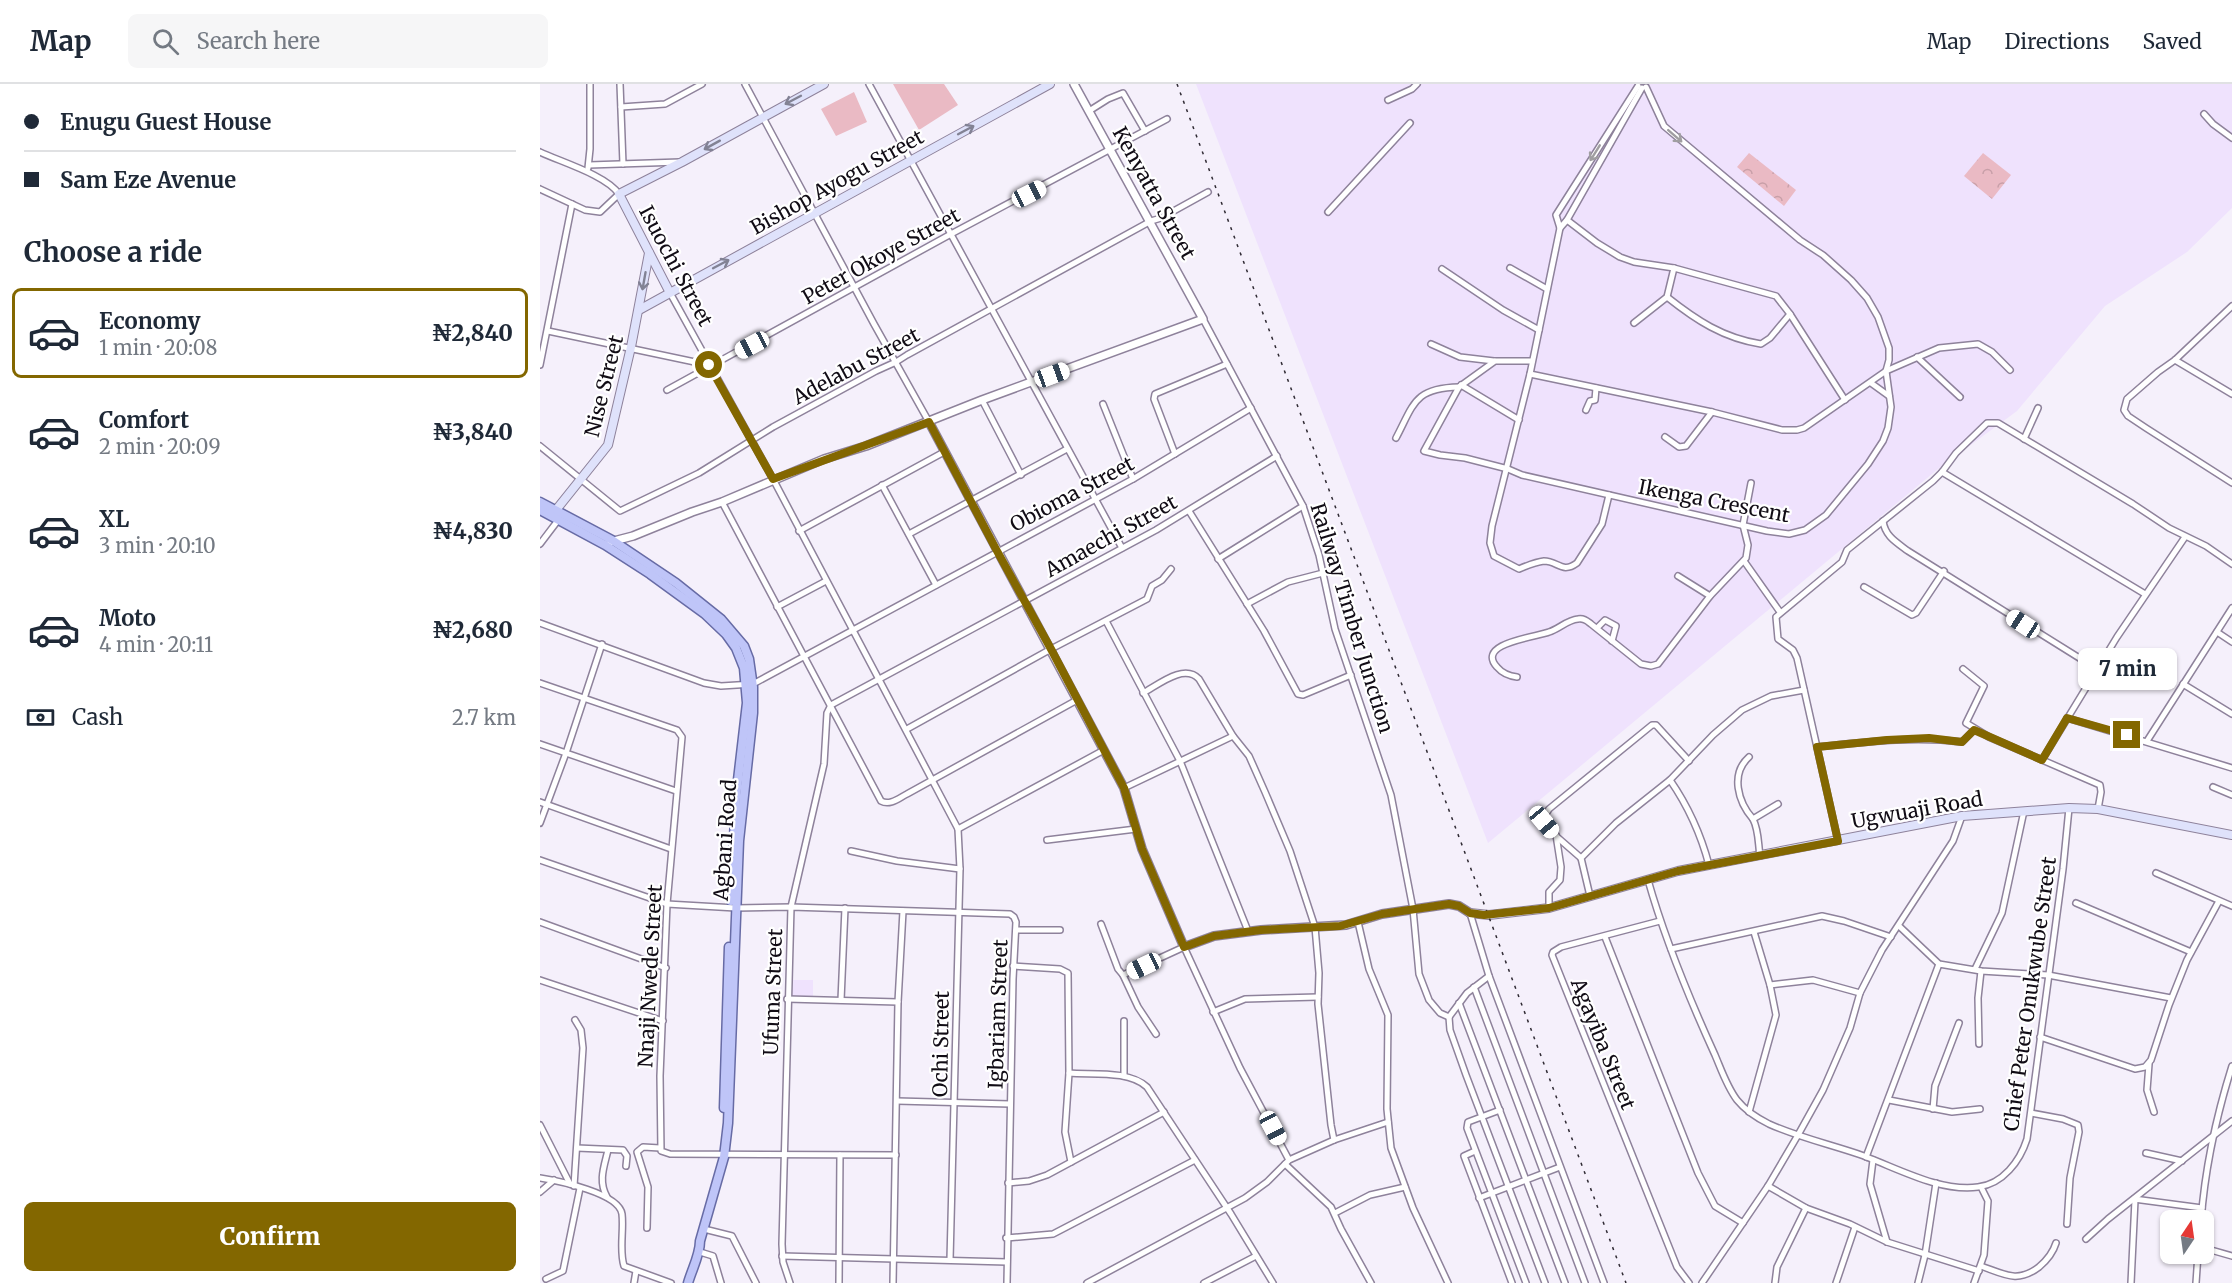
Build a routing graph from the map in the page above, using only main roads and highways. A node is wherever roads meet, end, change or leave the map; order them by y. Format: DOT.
graph roads {
  1 [pos="824,84"];
  2 [pos="1050,84"];
  3 [pos="650,253"];
  4 [pos="669,291"];
  5 [pos="639,309"];
  6 [pos="540,502"];
  7 [pos="540,510"];
  8 [pos="555,515"];
  9 [pos="2232,835"];
  10 [pos="1470,913"];
  11 [pos="722,1154"];
  12 [pos="686,1283"];
  1 -- 3 [label="main road, Isuochi Street, one-way"];
  4 -- 2 [label="main road, Bishop Ayogu Street, one-way"];
  3 -- 4 [label="main road, Isuochi Street"];
  3 -- 5 [label="main road, Nise Street, one-way"];
  4 -- 5 [label="main road, Bishop Ayogu Street"];
  5 -- 8 [label="main road, Nise Street"];
  6 -- 8 [label="main road, Agbani Road"];
  7 -- 8 [label="main road, Agbani Road"];
  8 -- 11 [label="main road, Agbani Road"];
  9 -- 10 [label="main road, Ugwuaji Road"];
  11 -- 12 [label="main road, Agbani Road"];
  11 -- 12 [label="main road, Agbani Road"];
}
